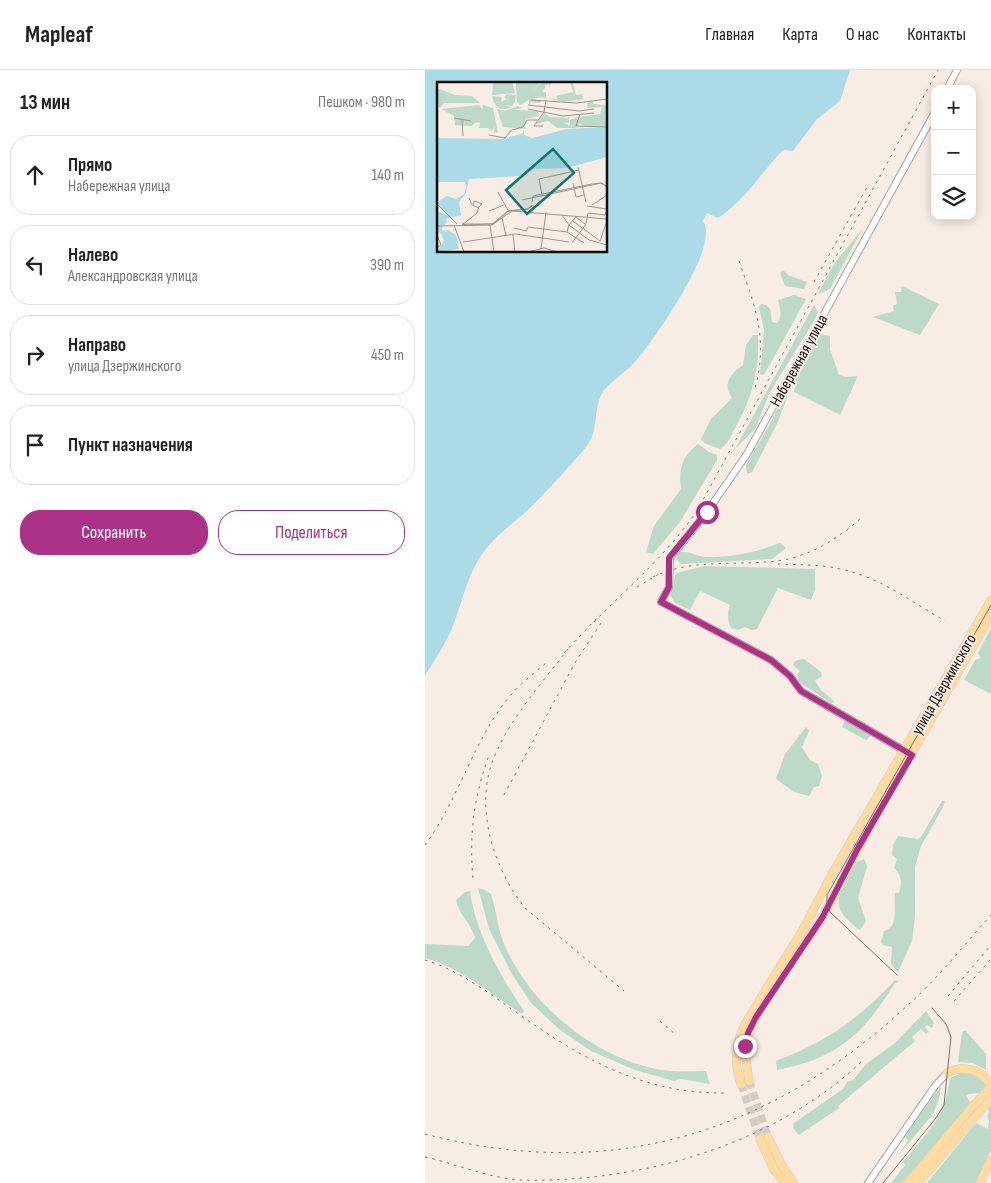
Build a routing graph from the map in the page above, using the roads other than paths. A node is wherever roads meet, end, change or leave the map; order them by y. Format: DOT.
graph roads {
  1 [pos="957,70"];
  2 [pos="949,85"];
  3 [pos="931,119"];
  4 [pos="991,600"];
  5 [pos="991,615"];
  6 [pos="908,753"];
  7 [pos="947,1073"];
  8 [pos="745,1083"];
  9 [pos="991,1088"];
  10 [pos="991,1098"];
  11 [pos="966,1125"];
  12 [pos="991,1160"];
  13 [pos="785,1183"];
  14 [pos="794,1183"];
  15 [pos="867,1183"];
  16 [pos="908,1183"];
  17 [pos="918,1183"];
  18 [pos="923,1183"];
  19 [pos="980,1183"];
  1 -- 2 [label="street"];
  3 -- 6 [label="street, Набережная улица"];
  4 -- 6 [label="main road, улица Дзержинского"];
  5 -- 6 [label="main road, улица Дзержинского"];
  6 -- 8 [label="main road, улица Дзержинского"];
  7 -- 9 [label="main road"];
  7 -- 15 [label="street"];
  9 -- 16 [label="main road, bridge"];
  10 -- 11 [label="main road"];
  11 -- 17 [label="main road"];
  11 -- 18 [label="main road"];
  12 -- 19 [label="main road"];
  13 -- 14 [label="main road"];
}
